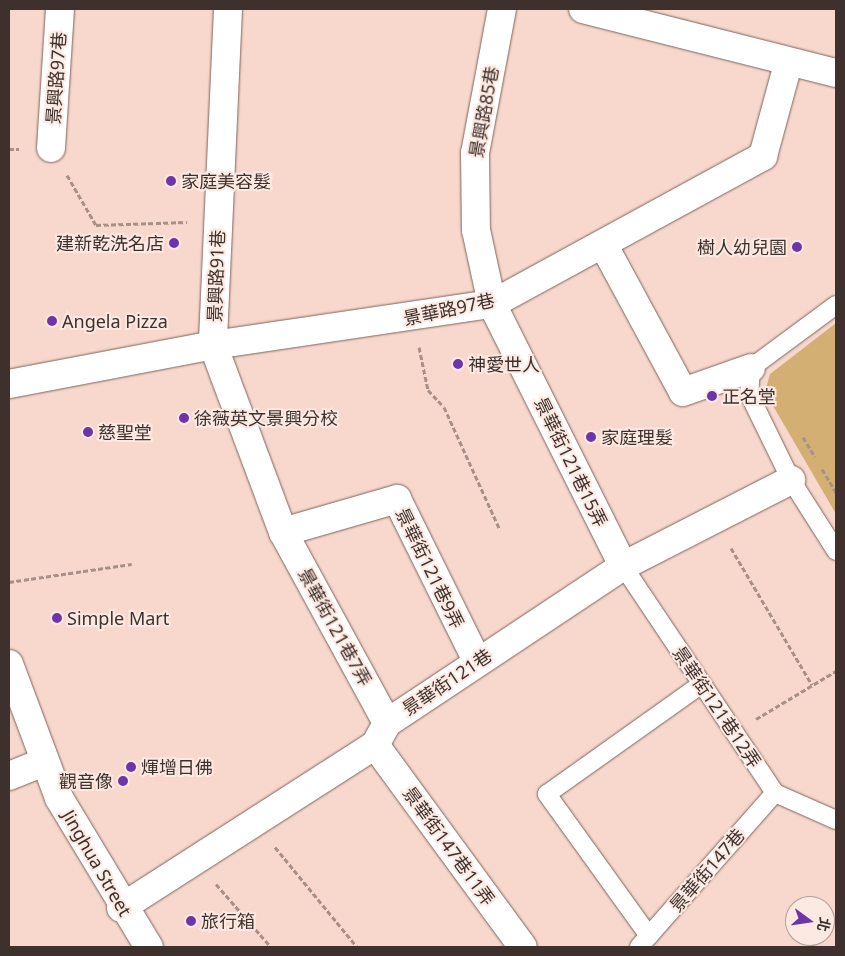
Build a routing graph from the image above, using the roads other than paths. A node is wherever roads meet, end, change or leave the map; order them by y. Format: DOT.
graph roads {
  1 [pos="60,9"];
  2 [pos="228,9"];
  3 [pos="502,9"];
  4 [pos="583,9"];
  5 [pos="788,64"];
  6 [pos="836,73"];
  7 [pos="51,148"];
  8 [pos="603,244"];
  9 [pos="492,304"];
  10 [pos="836,305"];
  11 [pos="214,345"];
  12 [pos="752,368"];
  13 [pos="9,384"];
  14 [pos="791,480"];
  15 [pos="283,532"];
  16 [pos="836,551"];
  17 [pos="623,566"];
  18 [pos="477,661"];
  19 [pos="9,664"];
  20 [pos="702,684"];
  21 [pos="381,734"];
  22 [pos="43,762"];
  23 [pos="9,776"];
  24 [pos="775,793"];
  25 [pos="836,820"];
  26 [pos="121,908"];
  27 [pos="644,942"];
  28 [pos="149,947"];
  29 [pos="523,947"];
  1 -- 7 [label="street, 景興路97巷"];
  2 -- 11 [label="street, 景興路91巷"];
  3 -- 9 [label="street, 景興路85巷"];
  4 -- 5 [label="street"];
  5 -- 6 [label="street"];
  5 -- 8 [label="street, 景華路97巷"];
  8 -- 9 [label="street, 景華路97巷"];
  8 -- 12 [label="street"];
  9 -- 11 [label="street, 景華路97巷"];
  9 -- 17 [label="street, 景華街121巷15弄"];
  10 -- 12 [label="lane"];
  11 -- 13 [label="street, 景華路97巷"];
  11 -- 15 [label="street, 景興路91巷"];
  12 -- 14 [label="lane"];
  14 -- 16 [label="lane"];
  14 -- 17 [label="street, 景華街121巷"];
  15 -- 18 [label="street, 景華街121巷9弄"];
  15 -- 21 [label="street, 景華街121巷7弄"];
  17 -- 18 [label="street, 景華街121巷"];
  17 -- 20 [label="lane, 景華街121巷12弄"];
  18 -- 21 [label="street, 景華街121巷"];
  19 -- 22 [label="street, Jinghua Street"];
  20 -- 24 [label="lane, 景華街121巷12弄"];
  20 -- 27 [label="lane"];
  21 -- 26 [label="street, 景華街121巷"];
  21 -- 29 [label="street, 景華街147巷11弄"];
  22 -- 23 [label="street"];
  22 -- 26 [label="street, Jinghua Street"];
  24 -- 25 [label="lane"];
  24 -- 27 [label="lane, 景華街147巷"];
  26 -- 28 [label="street, Jinghua Street"];
}
